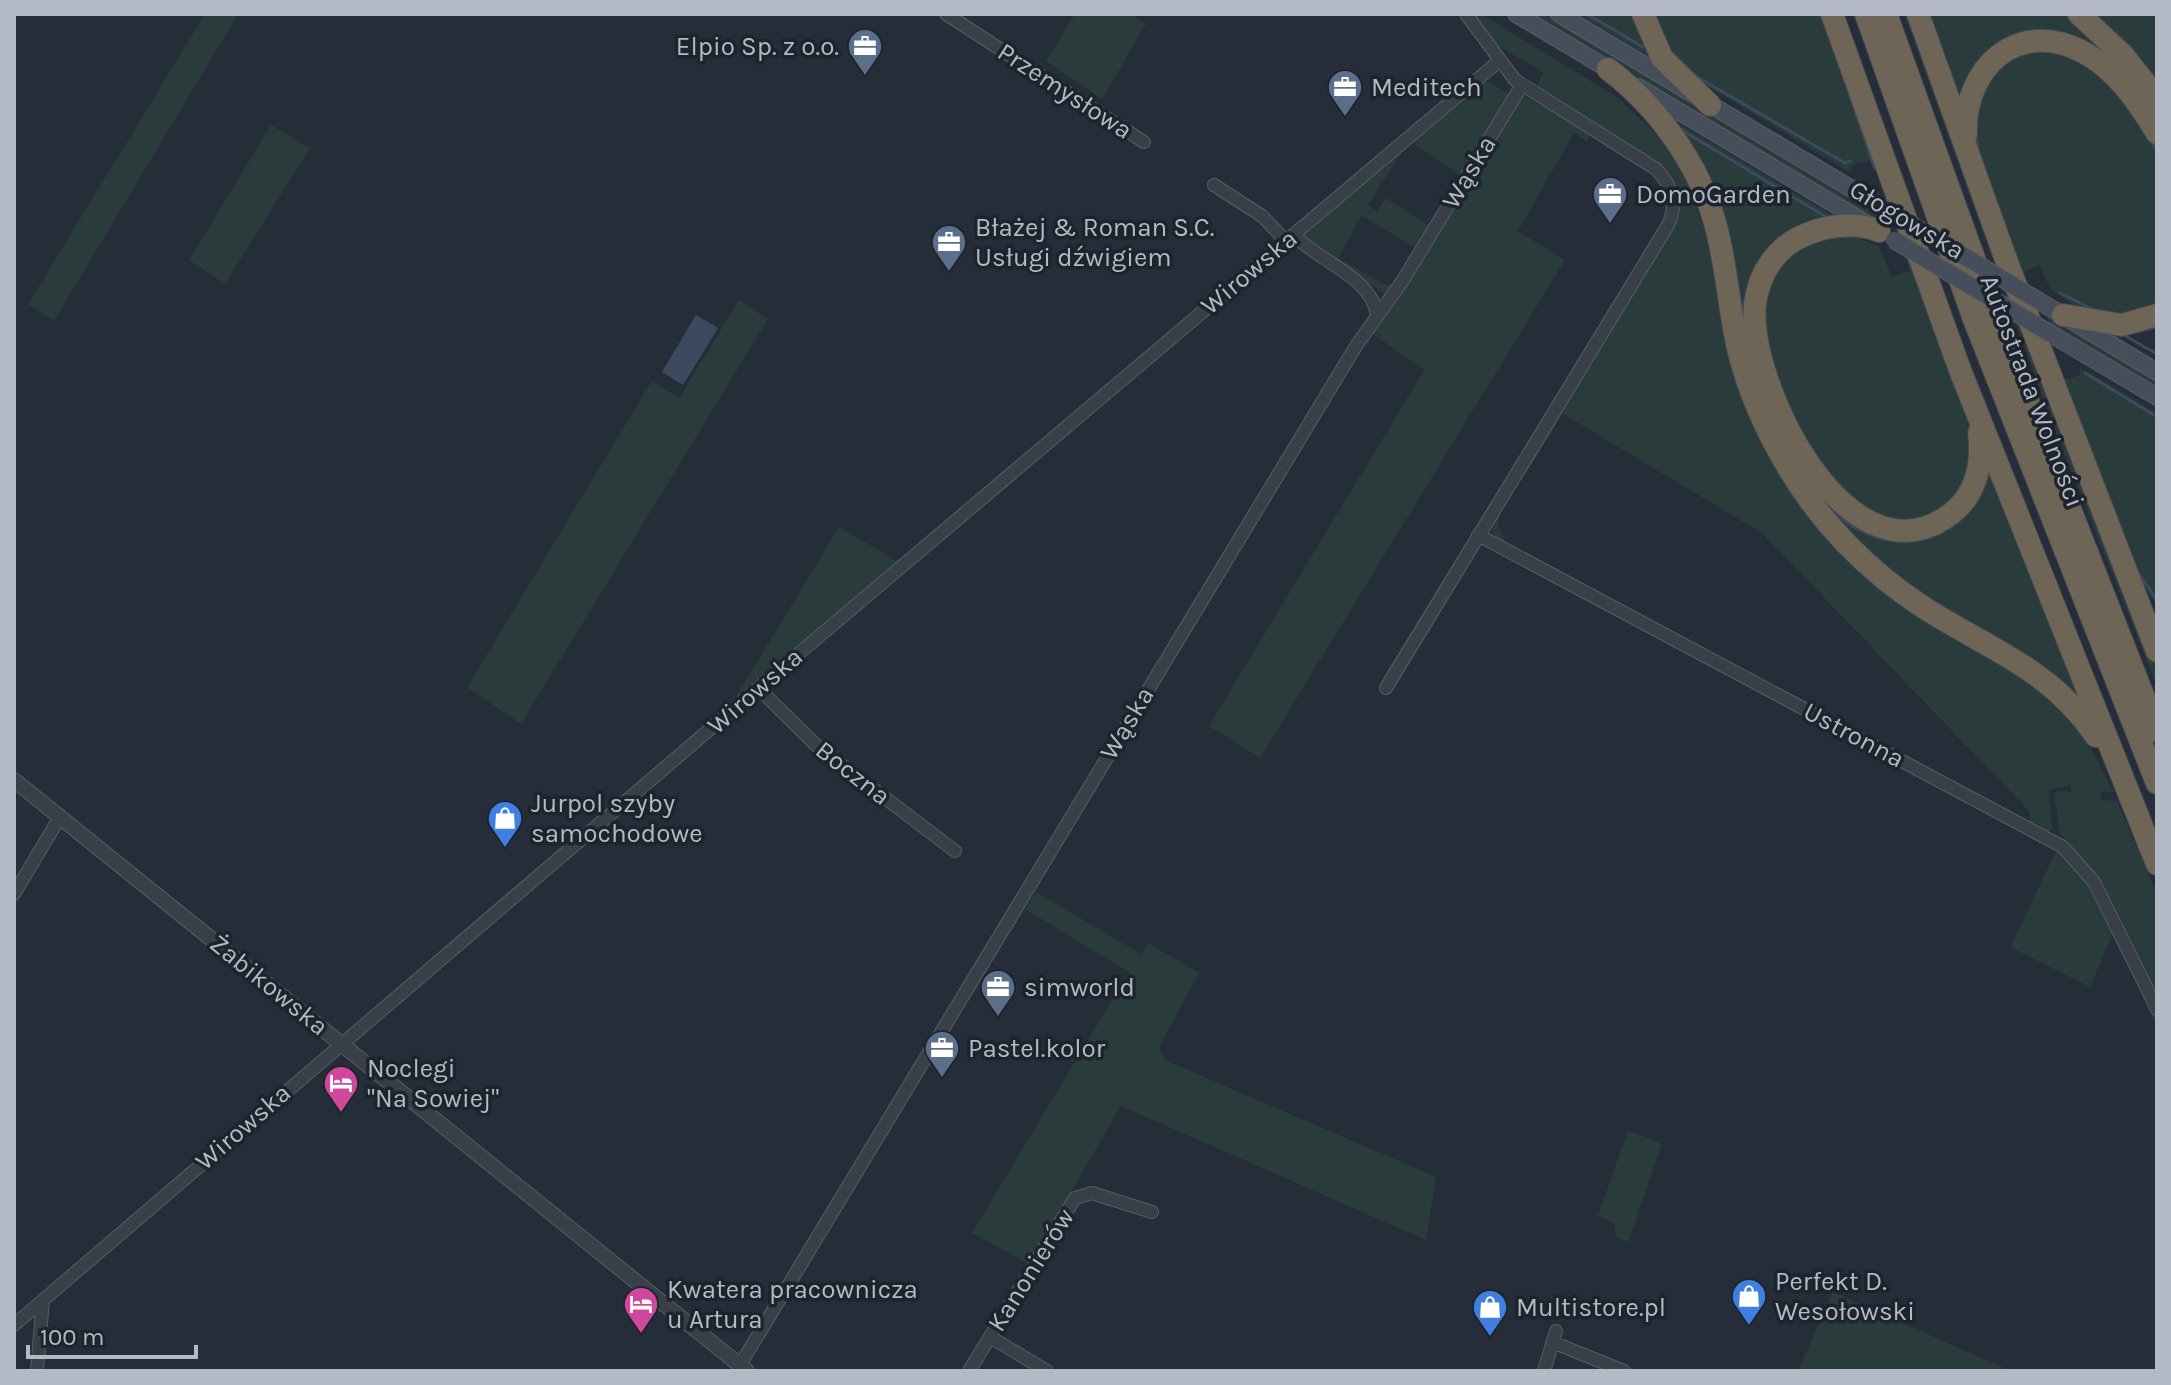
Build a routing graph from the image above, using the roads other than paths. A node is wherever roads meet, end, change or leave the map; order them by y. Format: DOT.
graph roads {
  1 [pos="946,14"];
  2 [pos="1466,14"];
  3 [pos="1516,14"];
  4 [pos="1559,14"];
  5 [pos="1643,14"];
  6 [pos="1832,14"];
  7 [pos="1866,14"];
  8 [pos="1886,14"];
  9 [pos="1918,14"];
  10 [pos="2079,14"];
  11 [pos="1499,61"];
  12 [pos="1608,69"];
  13 [pos="1522,85"];
  14 [pos="2157,98"];
  15 [pos="1718,110"];
  16 [pos="2157,133"];
  17 [pos="1144,142"];
  18 [pos="1972,168"];
  19 [pos="1214,185"];
  20 [pos="1886,236"];
  21 [pos="1290,238"];
  22 [pos="1377,315"];
  23 [pos="2157,315"];
  24 [pos="2057,325"];
  25 [pos="2157,372"];
  26 [pos="2157,397"];
  27 [pos="1975,408"];
  28 [pos="1478,535"];
  29 [pos="2123,565"];
  30 [pos="2157,613"];
  31 [pos="2157,651"];
  32 [pos="758,688"];
  33 [pos="1386,688"];
  34 [pos="2157,731"];
  35 [pos="2118,771"];
  36 [pos="14,780"];
  37 [pos="2157,783"];
  38 [pos="60,817"];
  39 [pos="955,851"];
  40 [pos="2157,864"];
  41 [pos="14,894"];
  42 [pos="2157,1009"];
  43 [pos="341,1043"];
  44 [pos="1152,1212"];
  45 [pos="43,1300"];
  46 [pos="14,1325"];
  47 [pos="990,1337"];
  48 [pos="743,1368"];
  49 [pos="37,1371"];
  50 [pos="969,1371"];
  51 [pos="1047,1371"];
  52 [pos="1544,1371"];
  53 [pos="1624,1371"];
  1 -- 17 [label="street, Przemysłowa"];
  2 -- 11 [label="street"];
  3 -- 12 [label="main road, Głogowska"];
  4 -- 15 [label="main road, Głogowska"];
  5 -- 15 [label="highway"];
  6 -- 27 [label="highway"];
  7 -- 37 [label="highway, Autostrada Wolności"];
  8 -- 34 [label="highway, Autostrada Wolności"];
  9 -- 18 [label="highway"];
  10 -- 14 [label="highway"];
  11 -- 13 [label="street"];
  11 -- 21 [label="street, Wirowska"];
  12 -- 20 [label="main road, Głogowska"];
  12 -- 35 [label="highway"];
  13 -- 22 [label="street, Wąska"];
  13 -- 28 [label="street"];
  15 -- 24 [label="main road, Głogowska, bridge"];
  16 -- 18 [label="highway"];
  18 -- 29 [label="highway"];
  19 -- 21 [label="street"];
  20 -- 24 [label="main road, Głogowska, bridge"];
  20 -- 27 [label="highway"];
  21 -- 22 [label="street"];
  21 -- 32 [label="street, Wirowska"];
  22 -- 48 [label="street, Wąska"];
  23 -- 24 [label="highway"];
  24 -- 25 [label="main road, Głogowska"];
  24 -- 26 [label="main road, Głogowska"];
  27 -- 35 [label="highway"];
  28 -- 33 [label="street"];
  28 -- 42 [label="street, Ustronna"];
  29 -- 30 [label="highway"];
  29 -- 31 [label="highway"];
  32 -- 39 [label="street, Boczna"];
  32 -- 43 [label="street, Wirowska"];
  35 -- 40 [label="highway"];
  36 -- 38 [label="street, Żabikowska"];
  38 -- 41 [label="street"];
  38 -- 43 [label="street, Żabikowska"];
  43 -- 45 [label="street, Wirowska"];
  43 -- 48 [label="street, Żabikowska"];
  44 -- 47 [label="street, Kanonierów"];
  45 -- 46 [label="street, Wirowska"];
  45 -- 49 [label="street"];
  47 -- 50 [label="street, Kanonierów"];
  47 -- 51 [label="street"];
  52 -- 53 [label="street"];
}
